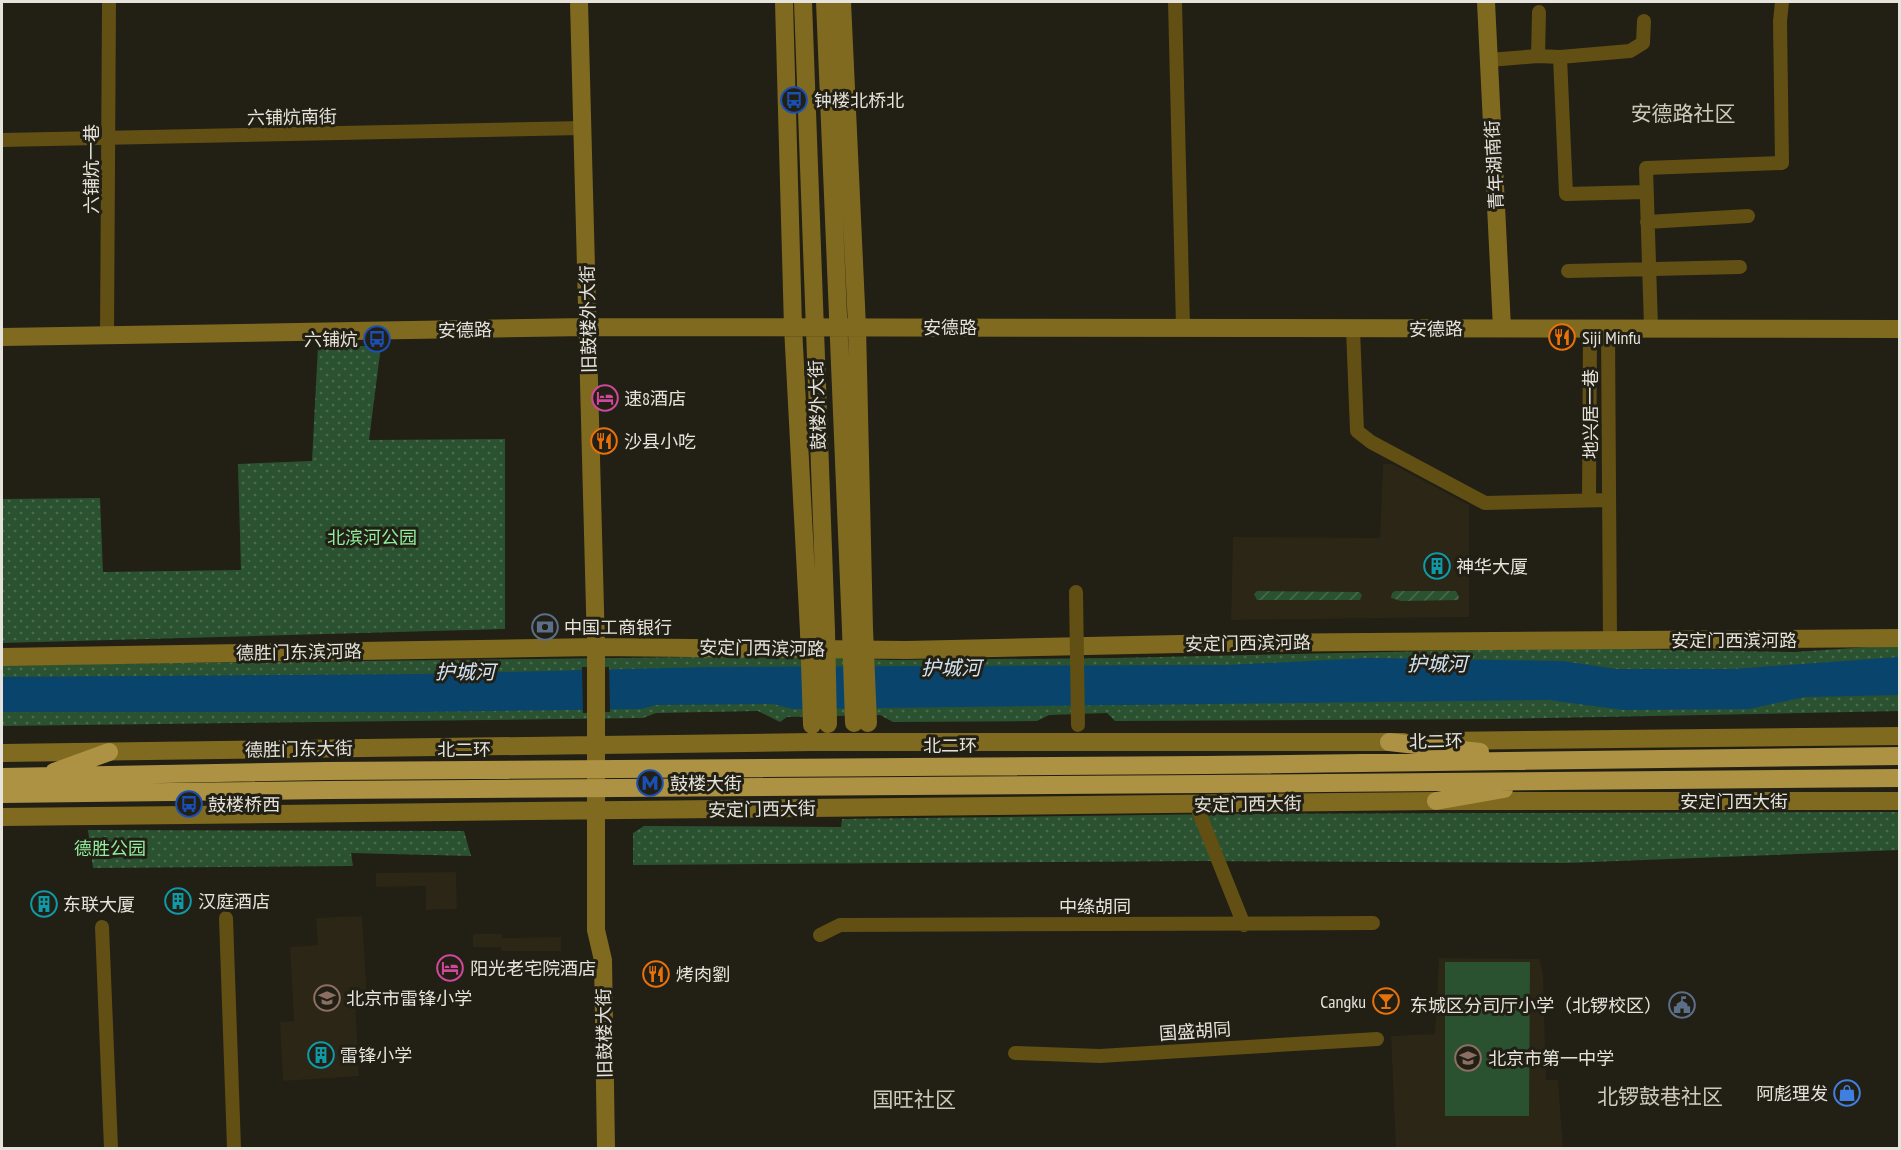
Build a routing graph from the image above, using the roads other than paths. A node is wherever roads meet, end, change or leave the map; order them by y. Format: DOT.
graph roads {
  1 [pos="109,2"];
  2 [pos="579,2"];
  3 [pos="784,2"];
  4 [pos="803,2"];
  5 [pos="825,2"];
  6 [pos="842,2"];
  7 [pos="1175,2"];
  8 [pos="1486,2"];
  9 [pos="1782,2"];
  10 [pos="1539,12"];
  11 [pos="1644,21"];
  12 [pos="1538,56"];
  13 [pos="1560,57"];
  14 [pos="1489,60"];
  15 [pos="583,128"];
  16 [pos="109,139"];
  17 [pos="2,140"];
  18 [pos="1647,192"];
  19 [pos="1748,216"];
  20 [pos="1647,222"];
  21 [pos="1740,267"];
  22 [pos="1649,270"];
  23 [pos="1568,271"];
  24 [pos="587,327"];
  25 [pos="793,327"];
  26 [pos="814,327"];
  27 [pos="857,327"];
  28 [pos="1183,327"];
  29 [pos="1651,327"];
  30 [pos="837,328"];
  31 [pos="1502,328"];
  32 [pos="1608,328"];
  33 [pos="1353,329"];
  34 [pos="1590,329"];
  35 [pos="1899,329"];
  36 [pos="107,336"];
  37 [pos="2,337"];
  38 [pos="1589,499"];
  39 [pos="1608,500"];
  40 [pos="1076,592"];
  41 [pos="857,630"];
  42 [pos="818,631"];
  43 [pos="1899,638"];
  44 [pos="1610,640"];
  45 [pos="596,646"];
  46 [pos="2,657"];
  47 [pos="861,732"];
  48 [pos="820,733"];
  49 [pos="1078,734"];
  50 [pos="597,735"];
  51 [pos="1899,736"];
  52 [pos="898,741"];
  53 [pos="792,742"];
  54 [pos="1389,742"];
  55 [pos="533,745"];
  56 [pos="109,752"];
  57 [pos="2,753"];
  58 [pos="1899,756"];
  59 [pos="1553,761"];
  60 [pos="2,777"];
  61 [pos="39,777"];
  62 [pos="1898,778"];
  63 [pos="1556,780"];
  64 [pos="2,794"];
  65 [pos="1436,801"];
  66 [pos="1899,801"];
  67 [pos="1196,805"];
  68 [pos="862,808"];
  69 [pos="898,808"];
  70 [pos="793,809"];
  71 [pos="821,809"];
  72 [pos="535,810"];
  73 [pos="596,811"];
  74 [pos="2,817"];
  75 [pos="226,918"];
  76 [pos="1373,924"];
  77 [pos="1244,925"];
  78 [pos="102,927"];
  79 [pos="820,935"];
  80 [pos="1377,1039"];
  81 [pos="1015,1053"];
  82 [pos="111,1149"];
  83 [pos="234,1149"];
  84 [pos="606,1149"];
  1 -- 16 [label="street, 六铺炕一巷"];
  2 -- 15 [label="street, 旧鼓楼外大街"];
  3 -- 25 [label="street, 鼓楼外大街"];
  4 -- 26 [label="street, 鼓楼外大街"];
  5 -- 30 [label="street, 鼓楼外大街"];
  6 -- 27 [label="street, 鼓楼外大街"];
  7 -- 28 [label="street"];
  8 -- 14 [label="street, 青年湖南街"];
  9 -- 18 [label="street"];
  10 -- 12 [label="street"];
  11 -- 13 [label="street"];
  12 -- 13 [label="street"];
  12 -- 14 [label="street"];
  13 -- 18 [label="street"];
  14 -- 31 [label="street, 青年湖南街"];
  15 -- 16 [label="street, 六铺炕南街"];
  15 -- 24 [label="street, 旧鼓楼外大街"];
  16 -- 17 [label="street, 六铺炕南街"];
  16 -- 36 [label="street, 六铺炕一巷"];
  18 -- 20 [label="street"];
  19 -- 20 [label="street"];
  20 -- 22 [label="street"];
  21 -- 22 [label="street"];
  22 -- 23 [label="street"];
  22 -- 29 [label="street"];
  24 -- 25 [label="street, 安德路"];
  24 -- 36 [label="street, 安德路"];
  24 -- 45 [label="street, 旧鼓楼外大街"];
  25 -- 26 [label="street, 安德路"];
  25 -- 42 [label="street, 鼓楼外大街"];
  26 -- 30 [label="street, 安德路"];
  26 -- 42 [label="street, 鼓楼外大街"];
  27 -- 28 [label="street, 安德路"];
  27 -- 30 [label="street, 安德路"];
  27 -- 41 [label="street, 鼓楼外大街"];
  28 -- 33 [label="street, 安德路"];
  29 -- 32 [label="street, 安德路"];
  29 -- 35 [label="street, 安德路"];
  30 -- 41 [label="street, 鼓楼外大街"];
  31 -- 33 [label="street, 安德路"];
  31 -- 34 [label="street, 安德路"];
  32 -- 34 [label="street, 安德路"];
  32 -- 39 [label="street, 地兴居一巷"];
  33 -- 38 [label="street"];
  34 -- 38 [label="street, 地兴居一巷"];
  36 -- 37 [label="street, 安德路"];
  38 -- 39 [label="street"];
  39 -- 44 [label="street, 地兴居一巷"];
  40 -- 49 [label="street, bridge"];
  41 -- 47 [label="street, 鼓楼外大街, bridge"];
  42 -- 48 [label="street, 鼓楼外大街, bridge"];
  43 -- 44 [label="street, 安定门西滨河路"];
  44 -- 45 [label="street, 安定门西滨河路"];
  45 -- 46 [label="street, 德胜门东滨河路"];
  45 -- 50 [label="street, 旧鼓楼外大街"];
  47 -- 48 [label="street"];
  47 -- 52 [label="street"];
  47 -- 68 [label="street, 鼓楼外大街"];
  48 -- 53 [label="street"];
  48 -- 71 [label="street, 鼓楼外大街"];
  49 -- 52 [label="street"];
  49 -- 54 [label="street"];
  50 -- 53 [label="street"];
  50 -- 55 [label="street, 德胜门东大街"];
  50 -- 73 [label="street, 旧鼓楼大街"];
  51 -- 54 [label="street"];
  52 -- 69 [label="street"];
  53 -- 70 [label="street"];
  54 -- 59 [label="highway"];
  55 -- 56 [label="street, 德胜门东大街"];
  55 -- 72 [label="street"];
  56 -- 57 [label="street, 德胜门东大街"];
  56 -- 61 [label="highway"];
  58 -- 59 [label="highway, 北二环"];
  59 -- 61 [label="highway, 北二环, bridge"];
  60 -- 61 [label="highway, 北二环"];
  62 -- 63 [label="highway"];
  63 -- 64 [label="highway, bridge"];
  63 -- 65 [label="highway"];
  65 -- 66 [label="street, 安定门西大街"];
  65 -- 67 [label="street, 安定门西大街"];
  67 -- 69 [label="street, 安定门西大街"];
  67 -- 77 [label="street"];
  68 -- 69 [label="street, 安定门西大街"];
  68 -- 71 [label="street, 安定门西大街"];
  70 -- 71 [label="street, 安定门西大街"];
  70 -- 73 [label="street, 安定门西大街"];
  72 -- 73 [label="street"];
  72 -- 74 [label="street"];
  73 -- 84 [label="street, 旧鼓楼大街"];
  75 -- 83 [label="street"];
  76 -- 77 [label="street, 中绦胡同"];
  77 -- 79 [label="street, 中绦胡同"];
  78 -- 82 [label="street"];
  80 -- 81 [label="street, 国盛胡同"];
}
